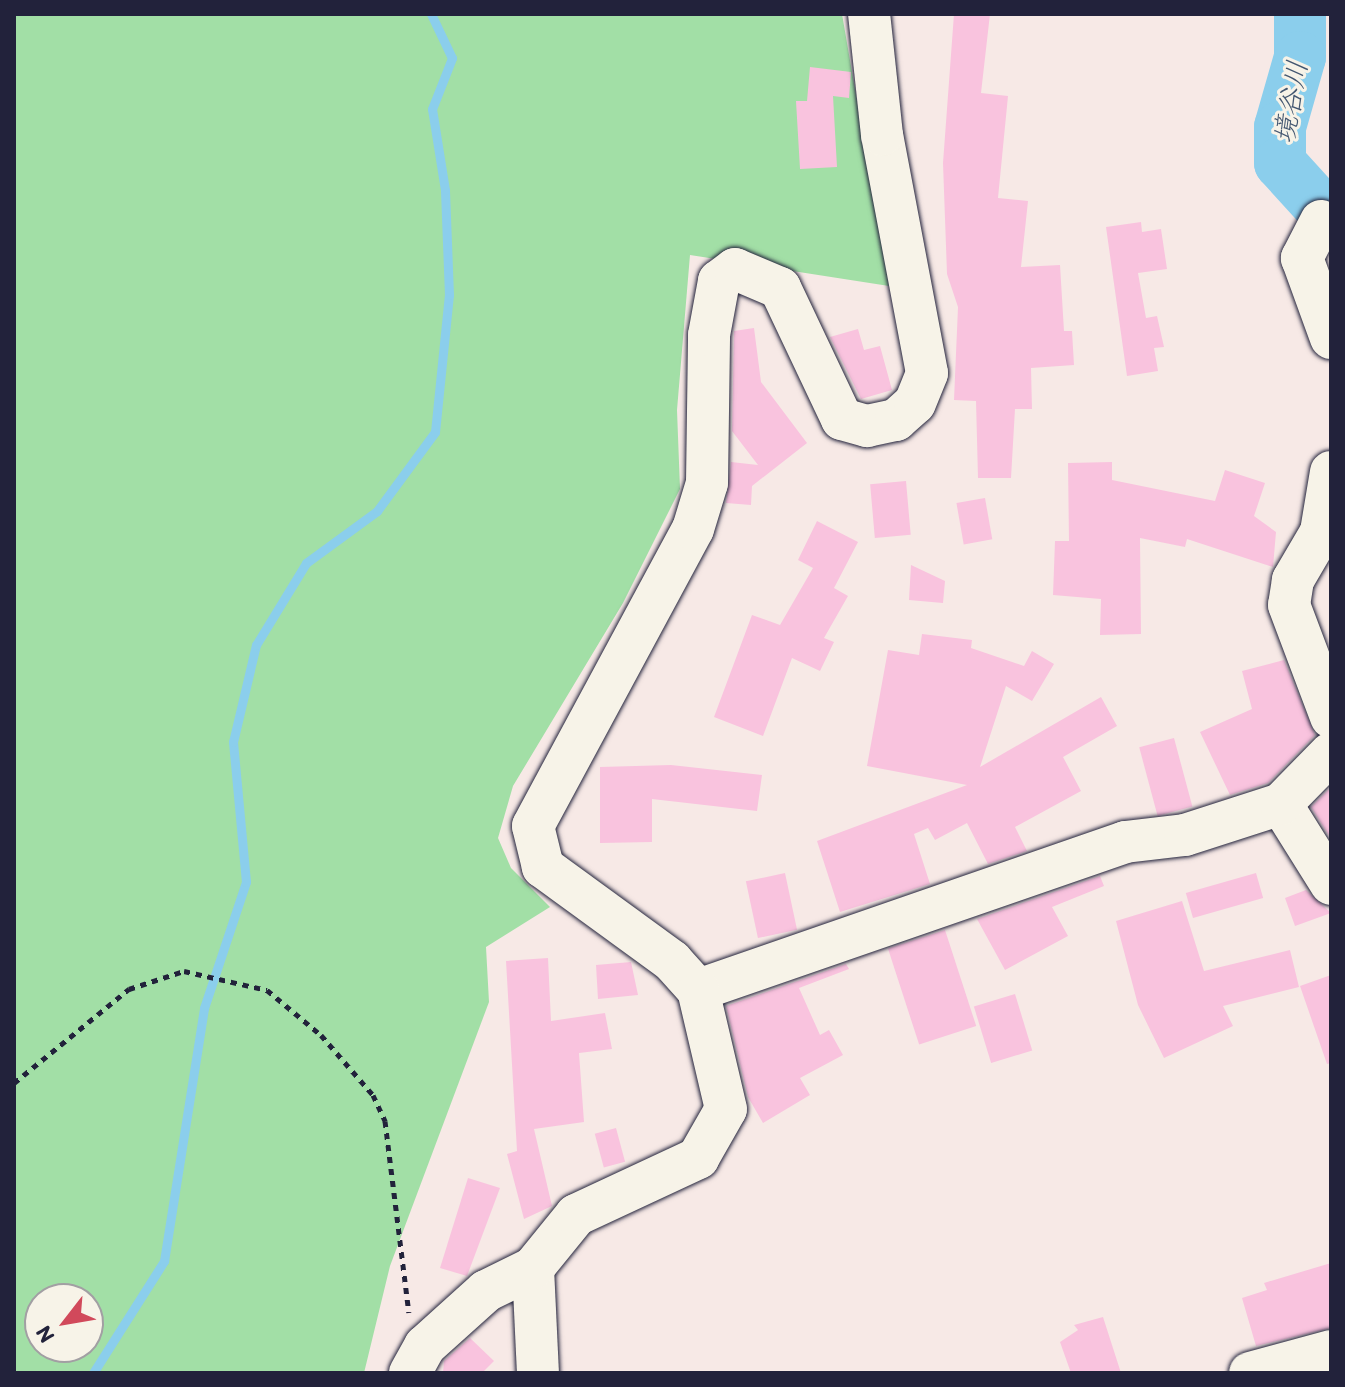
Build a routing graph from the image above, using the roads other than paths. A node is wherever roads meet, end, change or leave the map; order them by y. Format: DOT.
graph roads {
  1 [pos="869,14"];
  2 [pos="1321,221"];
  3 [pos="1331,338"];
  4 [pos="1331,472"];
  5 [pos="1331,717"];
  6 [pos="1331,753"];
  7 [pos="1281,804"];
  8 [pos="1331,884"];
  9 [pos="698,990"];
  10 [pos="533,1268"];
  11 [pos="1331,1351"];
  12 [pos="418,1360"];
  13 [pos="538,1373"];
  14 [pos="1250,1373"];
  1 -- 9 [label="street"];
  2 -- 3 [label="street"];
  4 -- 5 [label="street"];
  6 -- 7 [label="street"];
  7 -- 8 [label="street"];
  7 -- 9 [label="street"];
  9 -- 10 [label="street"];
  10 -- 12 [label="street"];
  10 -- 13 [label="street"];
  11 -- 14 [label="street"];
}
